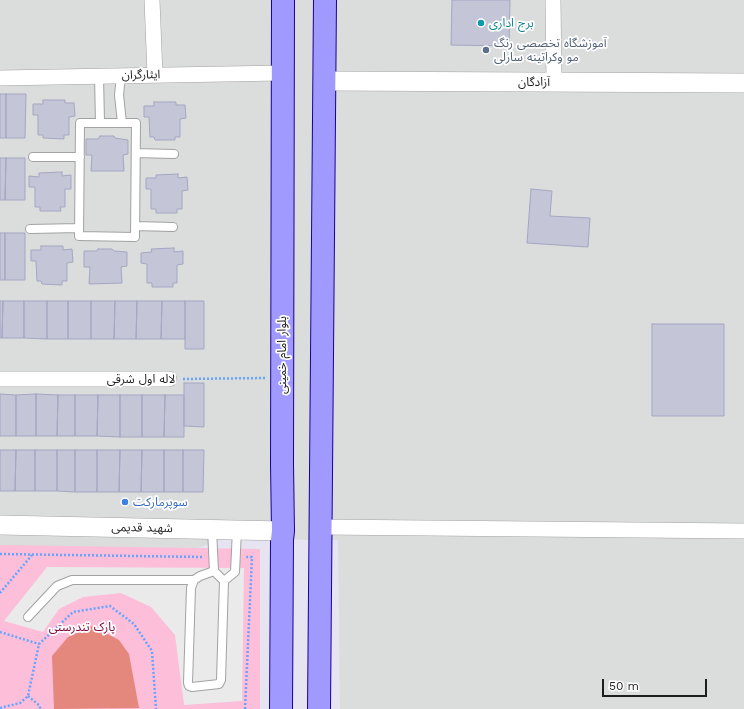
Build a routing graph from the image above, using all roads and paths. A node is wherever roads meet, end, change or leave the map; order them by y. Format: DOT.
graph roads {
  1 [pos="152,0"];
  2 [pos="283,0"];
  3 [pos="325,0"];
  4 [pos="553,0"];
  5 [pos="282,73"];
  6 [pos="155,75"];
  7 [pos="100,76"];
  8 [pos="121,76"];
  9 [pos="0,78"];
  10 [pos="324,81"];
  11 [pos="554,82"];
  12 [pos="744,83"];
  13 [pos="100,123"];
  14 [pos="122,123"];
  15 [pos="136,153"];
  16 [pos="174,154"];
  17 [pos="33,157"];
  18 [pos="80,157"];
  19 [pos="135,226"];
  20 [pos="174,227"];
  21 [pos="79,228"];
  22 [pos="30,229"];
  23 [pos="283,378"];
  24 [pos="0,379"];
  25 [pos="169,380"];
  26 [pos="0,525"];
  27 [pos="321,527"];
  28 [pos="212,529"];
  29 [pos="237,530"];
  30 [pos="283,530"];
  31 [pos="744,531"];
  32 [pos="0,554"];
  33 [pos="32,554"];
  34 [pos="214,557"];
  35 [pos="236,557"];
  36 [pos="214,571"];
  37 [pos="194,580"];
  38 [pos="224,581"];
  39 [pos="0,594"];
  40 [pos="28,617"];
  41 [pos="0,632"];
  42 [pos="38,644"];
  43 [pos="28,696"];
  44 [pos="0,708"];
  45 [pos="40,709"];
  46 [pos="156,709"];
  47 [pos="245,709"];
  48 [pos="281,709"];
  49 [pos="319,709"];
  1 -- 6 [label="street"];
  2 -- 5 [label="main road, بلوار امام خمینی"];
  3 -- 10 [label="main road"];
  4 -- 11 [label="street"];
  5 -- 6 [label="street, ایثارگران"];
  5 -- 23 [label="main road, بلوار امام خمینی"];
  6 -- 8 [label="street, ایثارگران"];
  7 -- 8 [label="street, ایثارگران"];
  7 -- 9 [label="street, ایثارگران"];
  7 -- 13 [label="lane"];
  8 -- 14 [label="lane"];
  10 -- 11 [label="street, آزادگان"];
  10 -- 27 [label="main road"];
  11 -- 12 [label="street, آزادگان"];
  13 -- 14 [label="lane"];
  13 -- 18 [label="lane"];
  14 -- 15 [label="lane"];
  15 -- 16 [label="lane"];
  15 -- 19 [label="lane"];
  17 -- 18 [label="lane"];
  18 -- 21 [label="lane"];
  19 -- 20 [label="lane"];
  19 -- 21 [label="lane"];
  21 -- 22 [label="lane"];
  23 -- 25 [label="path, لاله اول شرقی"];
  23 -- 30 [label="main road, بلوار امام خمینی"];
  24 -- 25 [label="street, لاله اول شرقی"];
  26 -- 28 [label="street, شهید قدیمی"];
  27 -- 31 [label="street"];
  27 -- 49 [label="main road"];
  28 -- 29 [label="street, شهید قدیمی"];
  28 -- 34 [label="lane"];
  29 -- 30 [label="street, شهید قدیمی"];
  29 -- 35 [label="lane"];
  30 -- 48 [label="main road, بلوار امام خمینی"];
  32 -- 33 [label="path"];
  33 -- 34 [label="path"];
  33 -- 39 [label="path"];
  34 -- 36 [label="lane"];
  35 -- 38 [label="lane"];
  35 -- 47 [label="path"];
  36 -- 37 [label="lane"];
  36 -- 38 [label="lane"];
  37 -- 38 [label="lane"];
  37 -- 40 [label="lane"];
  41 -- 42 [label="path"];
  42 -- 43 [label="path"];
  42 -- 46 [label="path"];
  43 -- 44 [label="path"];
  43 -- 45 [label="path"];
}
